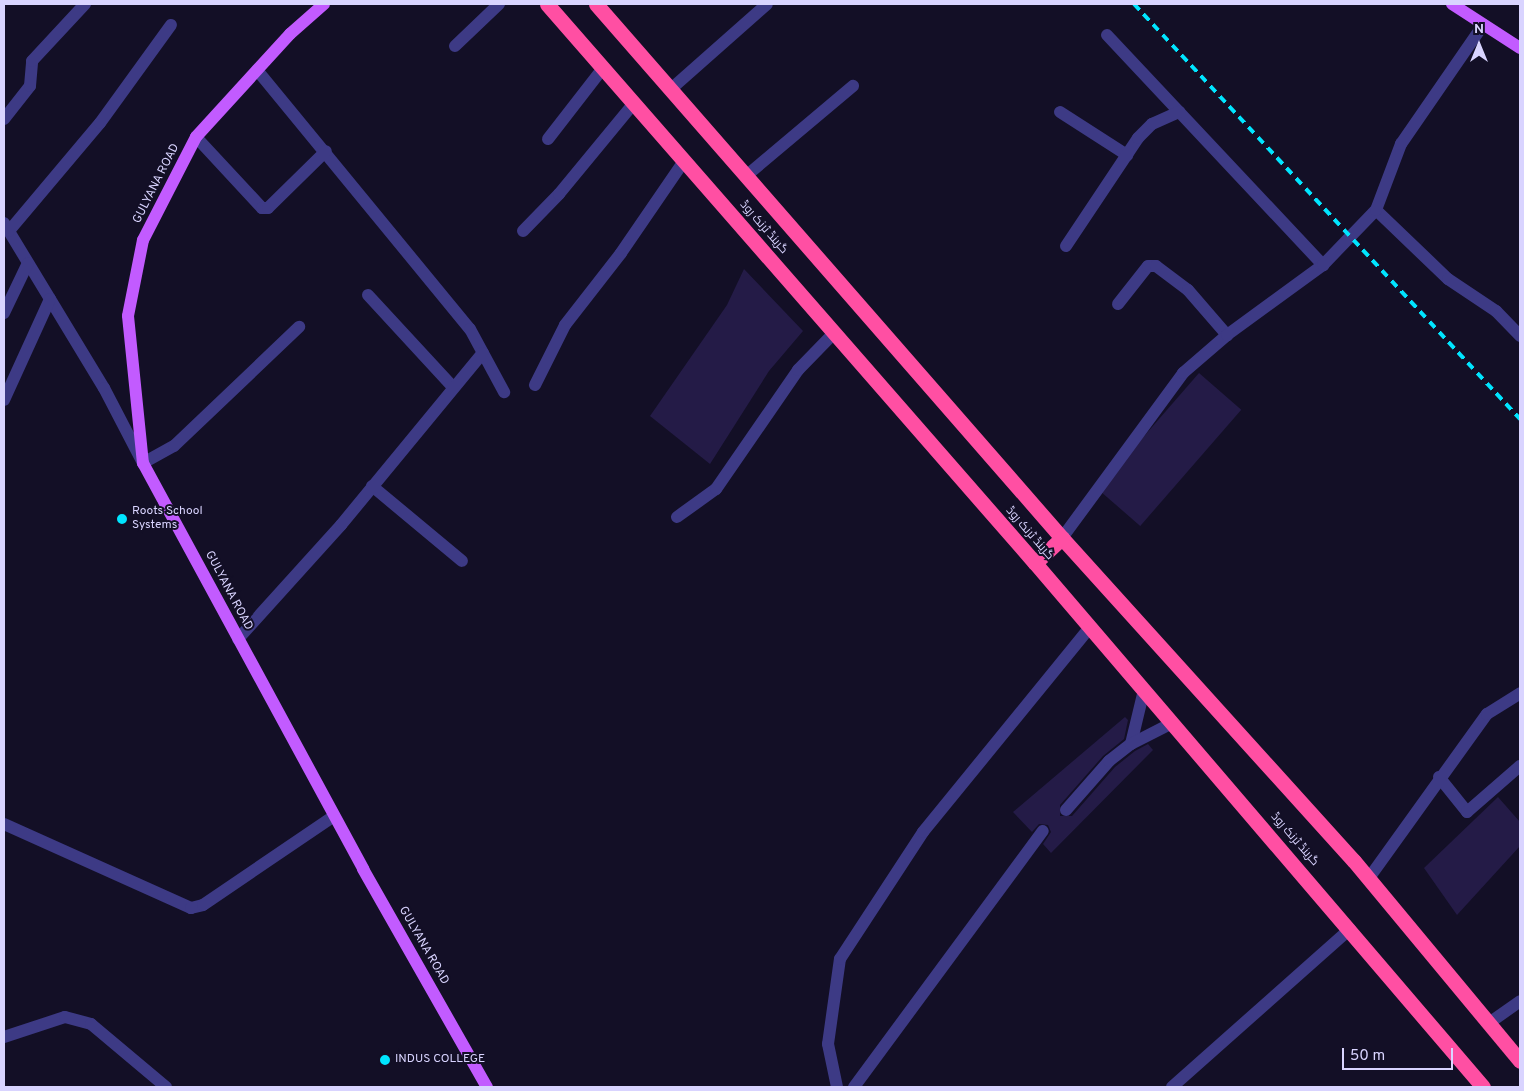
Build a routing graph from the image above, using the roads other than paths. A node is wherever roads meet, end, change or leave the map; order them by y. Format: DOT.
graph roads {
  1 [pos="85,4"];
  2 [pos="324,4"];
  3 [pos="499,4"];
  4 [pos="547,4"];
  5 [pos="596,4"];
  6 [pos="766,4"];
  7 [pos="1452,4"];
  8 [pos="171,25"];
  9 [pos="1483,25"];
  10 [pos="1107,35"];
  11 [pos="455,46"];
  12 [pos="1520,48"];
  13 [pos="603,68"];
  14 [pos="257,70"];
  15 [pos="853,86"];
  16 [pos="671,89"];
  17 [pos="634,103"];
  18 [pos="1060,112"];
  19 [pos="1179,112"];
  20 [pos="4,119"];
  21 [pos="196,137"];
  22 [pos="548,139"];
  23 [pos="326,151"];
  24 [pos="1127,155"];
  25 [pos="684,161"];
  26 [pos="746,176"];
  27 [pos="1376,210"];
  28 [pos="6,227"];
  29 [pos="523,231"];
  30 [pos="1066,246"];
  31 [pos="28,263"];
  32 [pos="1322,265"];
  33 [pos="368,295"];
  34 [pos="50,298"];
  35 [pos="1118,304"];
  36 [pos="4,313"];
  37 [pos="299,327"];
  38 [pos="1519,332"];
  39 [pos="834,333"];
  40 [pos="1226,335"];
  41 [pos="482,353"];
  42 [pos="534,385"];
  43 [pos="453,387"];
  44 [pos="504,392"];
  45 [pos="4,400"];
  46 [pos="143,463"];
  47 [pos="372,486"];
  48 [pos="677,517"];
  49 [pos="1062,538"];
  50 [pos="462,560"];
  51 [pos="1035,563"];
  52 [pos="1090,627"];
  53 [pos="238,639"];
  54 [pos="1144,690"];
  55 [pos="1520,693"];
  56 [pos="1172,723"];
  57 [pos="1131,744"];
  58 [pos="1520,766"];
  59 [pos="1439,777"];
  60 [pos="1066,810"];
  61 [pos="334,816"];
  62 [pos="4,824"];
  63 [pos="1043,831"];
  64 [pos="1369,878"];
  65 [pos="1350,929"];
  66 [pos="1520,1002"];
  67 [pos="1489,1024"];
  68 [pos="4,1037"];
  69 [pos="1520,1061"];
  70 [pos="166,1087"];
  71 [pos="487,1087"];
  72 [pos="837,1087"];
  73 [pos="854,1087"];
  74 [pos="1172,1087"];
  75 [pos="1483,1087"];
  1 -- 20 [label="street"];
  2 -- 14 [label="main road, GULYANA ROAD"];
  3 -- 11 [label="street"];
  4 -- 13 [label="highway, گرینڈ ٹرنک روڈ"];
  5 -- 16 [label="highway, گرینڈ ٹرنک روڈ"];
  6 -- 16 [label="street"];
  7 -- 9 [label="main road"];
  8 -- 28 [label="street"];
  9 -- 12 [label="main road"];
  9 -- 27 [label="street"];
  10 -- 19 [label="street"];
  13 -- 17 [label="highway, گرینڈ ٹرنک روڈ"];
  13 -- 22 [label="street"];
  14 -- 21 [label="main road, GULYANA ROAD"];
  14 -- 23 [label="street"];
  15 -- 26 [label="street"];
  16 -- 26 [label="highway, گرینڈ ٹرنک روڈ"];
  17 -- 25 [label="highway, گرینڈ ٹرنک روڈ"];
  17 -- 29 [label="street"];
  18 -- 24 [label="street"];
  19 -- 24 [label="street"];
  19 -- 32 [label="street"];
  21 -- 23 [label="street"];
  21 -- 46 [label="main road, GULYANA ROAD"];
  23 -- 41 [label="street"];
  24 -- 30 [label="street"];
  25 -- 39 [label="highway, گرینڈ ٹرنک روڈ"];
  25 -- 42 [label="street"];
  26 -- 49 [label="highway, گرینڈ ٹرنک روڈ"];
  27 -- 32 [label="street"];
  27 -- 38 [label="street"];
  28 -- 31 [label="street"];
  31 -- 34 [label="street"];
  31 -- 36 [label="street"];
  32 -- 40 [label="street"];
  33 -- 43 [label="street"];
  34 -- 45 [label="street"];
  34 -- 46 [label="street"];
  35 -- 40 [label="street"];
  37 -- 46 [label="street"];
  39 -- 48 [label="street"];
  39 -- 51 [label="highway, گرینڈ ٹرنک روڈ"];
  40 -- 49 [label="street"];
  41 -- 43 [label="street"];
  41 -- 44 [label="street"];
  43 -- 47 [label="street"];
  46 -- 53 [label="main road, GULYANA ROAD"];
  47 -- 50 [label="street"];
  47 -- 53 [label="street"];
  49 -- 51 [label="highway"];
  49 -- 64 [label="highway, گرینڈ ٹرنک روڈ"];
  51 -- 52 [label="highway, گرینڈ ٹرنک روڈ"];
  52 -- 54 [label="highway, گرینڈ ٹرنک روڈ"];
  52 -- 72 [label="street"];
  53 -- 61 [label="main road, GULYANA ROAD"];
  54 -- 56 [label="highway, گرینڈ ٹرنک روڈ"];
  54 -- 57 [label="street"];
  55 -- 59 [label="street"];
  56 -- 57 [label="street"];
  56 -- 65 [label="highway, گرینڈ ٹرنک روڈ"];
  57 -- 60 [label="street"];
  58 -- 59 [label="street"];
  59 -- 64 [label="street"];
  61 -- 62 [label="street"];
  61 -- 71 [label="main road, GULYANA ROAD"];
  63 -- 73 [label="street"];
  64 -- 67 [label="highway, گرینڈ ٹرنک روڈ"];
  65 -- 74 [label="street"];
  65 -- 75 [label="highway, گرینڈ ٹرنک روڈ"];
  66 -- 67 [label="street"];
  67 -- 69 [label="highway, گرینڈ ٹرنک روڈ"];
  68 -- 70 [label="street"];
}
